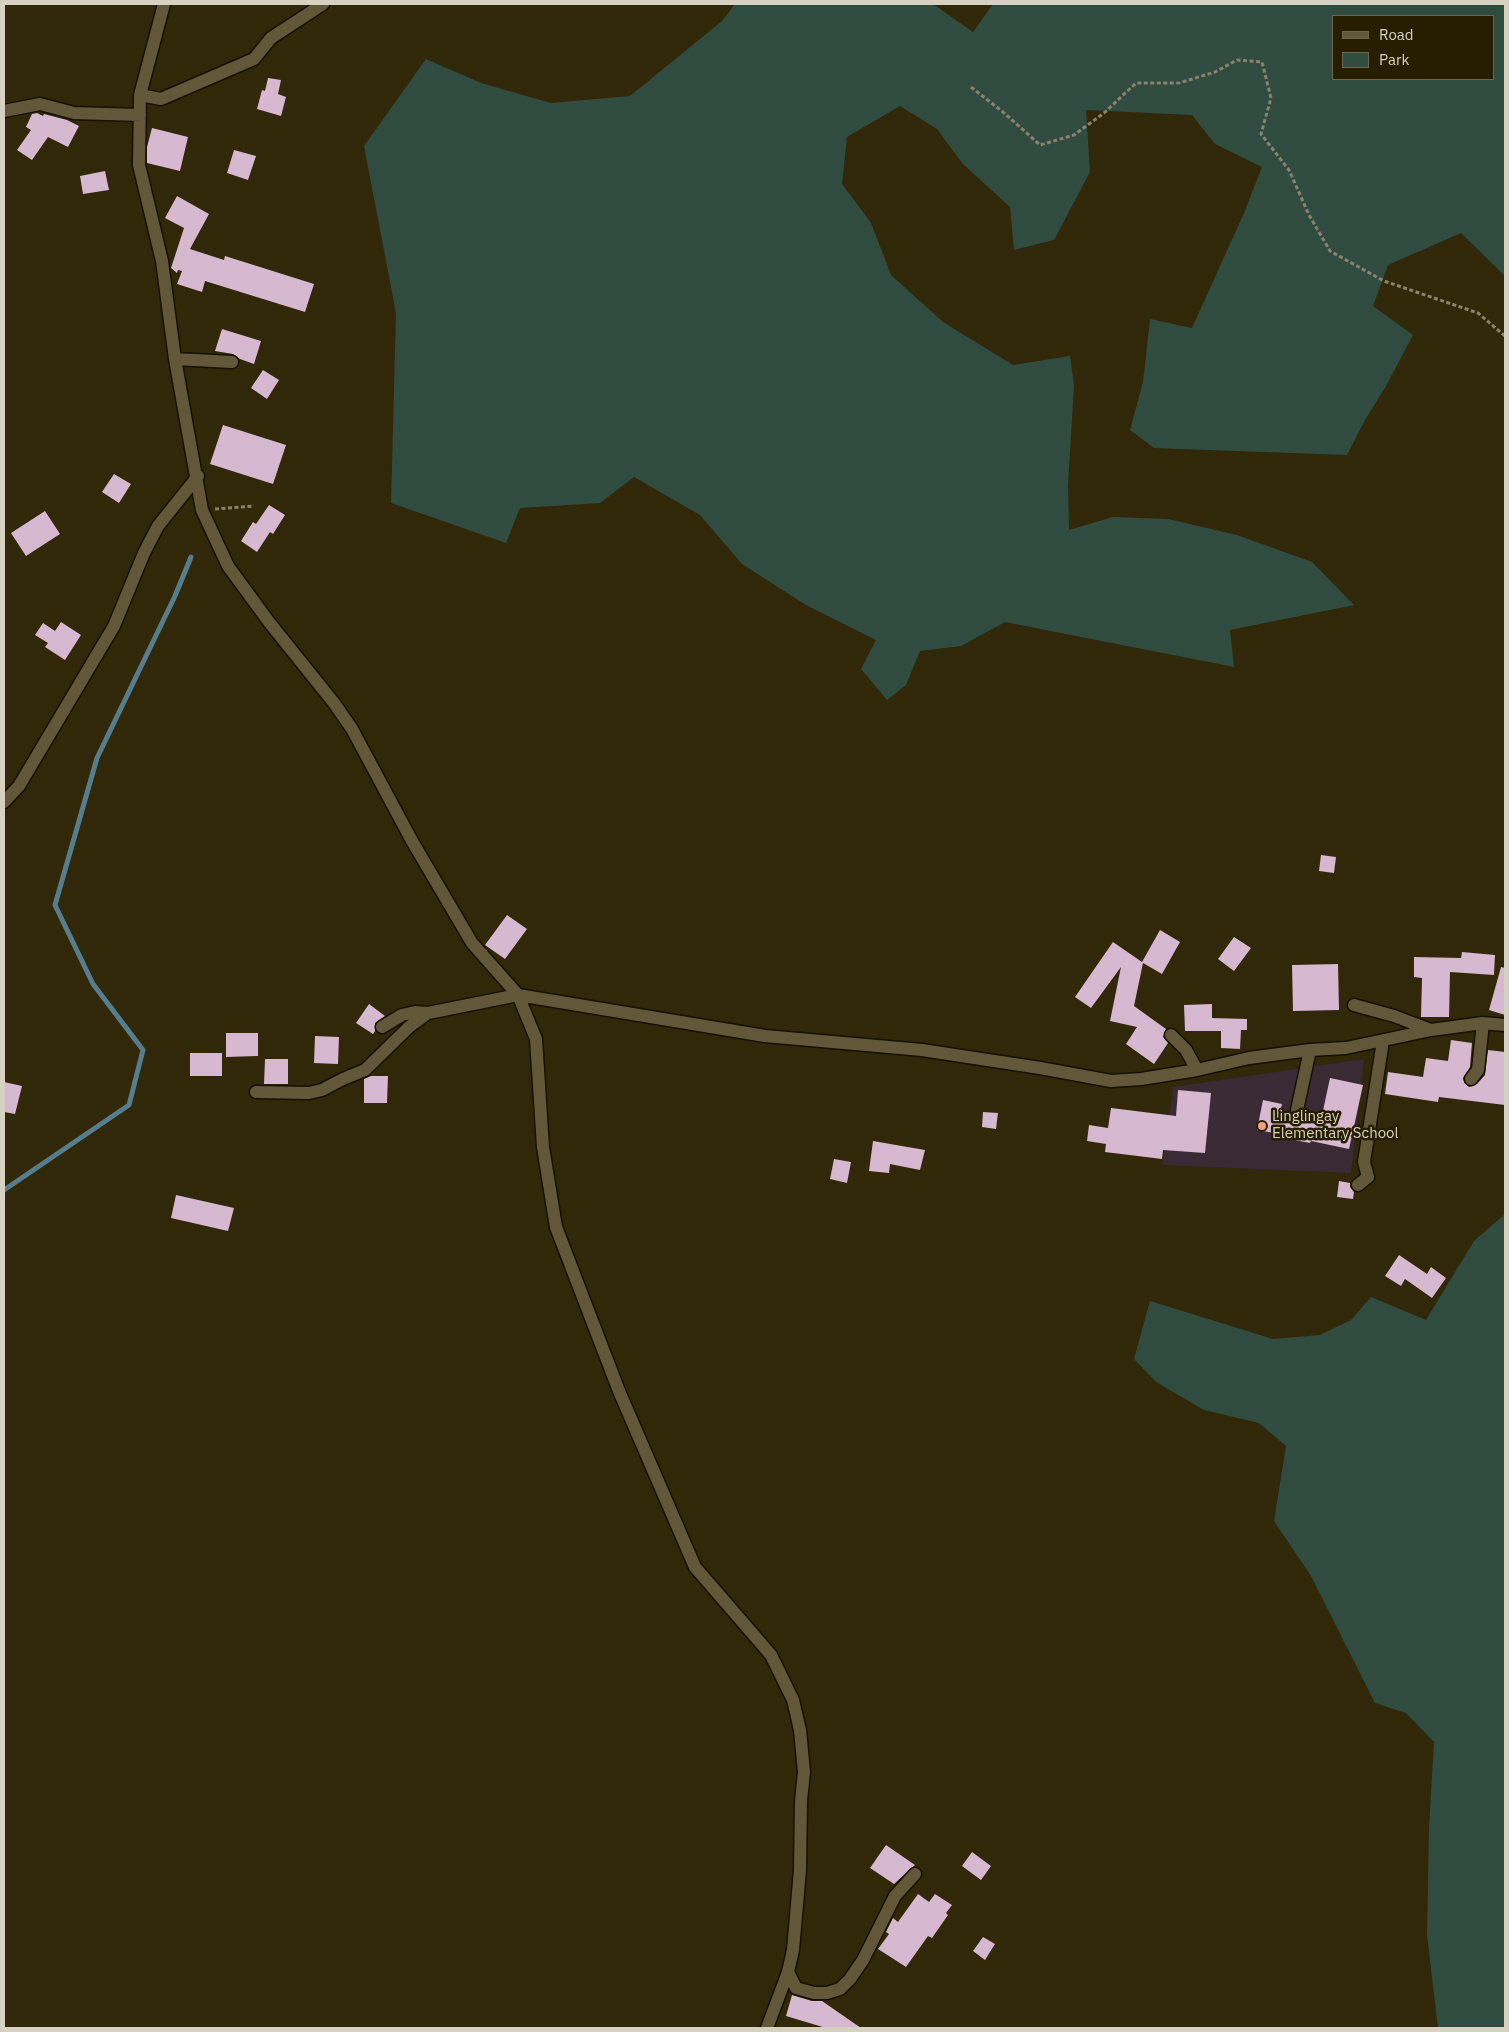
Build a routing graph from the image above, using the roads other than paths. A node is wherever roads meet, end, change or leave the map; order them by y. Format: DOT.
graph roads {
  1 [pos="164,4"];
  2 [pos="322,4"];
  3 [pos="140,95"];
  4 [pos="4,111"];
  5 [pos="140,115"];
  6 [pos="175,359"];
  7 [pos="232,362"];
  8 [pos="198,476"];
  9 [pos="4,802"];
  10 [pos="518,994"];
  11 [pos="1354,1005"];
  12 [pos="428,1013"];
  13 [pos="1483,1023"];
  14 [pos="1505,1025"];
  15 [pos="382,1027"];
  16 [pos="1432,1030"];
  17 [pos="1171,1035"];
  18 [pos="1383,1041"];
  19 [pos="1310,1050"];
  20 [pos="1197,1070"];
  21 [pos="1471,1079"];
  22 [pos="256,1092"];
  23 [pos="1296,1110"];
  24 [pos="1358,1185"];
  25 [pos="915,1874"];
  26 [pos="788,1972"];
  27 [pos="767,2028"];
  1 -- 3 [label="street"];
  2 -- 3 [label="street"];
  3 -- 5 [label="street"];
  4 -- 5 [label="street"];
  5 -- 6 [label="street"];
  6 -- 7 [label="street"];
  6 -- 8 [label="street"];
  8 -- 9 [label="street"];
  8 -- 10 [label="street"];
  10 -- 12 [label="street"];
  10 -- 20 [label="street"];
  10 -- 26 [label="street"];
  11 -- 16 [label="street"];
  12 -- 15 [label="street"];
  12 -- 22 [label="street"];
  13 -- 14 [label="street"];
  13 -- 16 [label="street"];
  13 -- 21 [label="street"];
  16 -- 18 [label="street"];
  17 -- 20 [label="street"];
  18 -- 19 [label="street"];
  18 -- 24 [label="street"];
  19 -- 20 [label="street"];
  19 -- 23 [label="street"];
  25 -- 26 [label="street"];
  26 -- 27 [label="street"];
}
